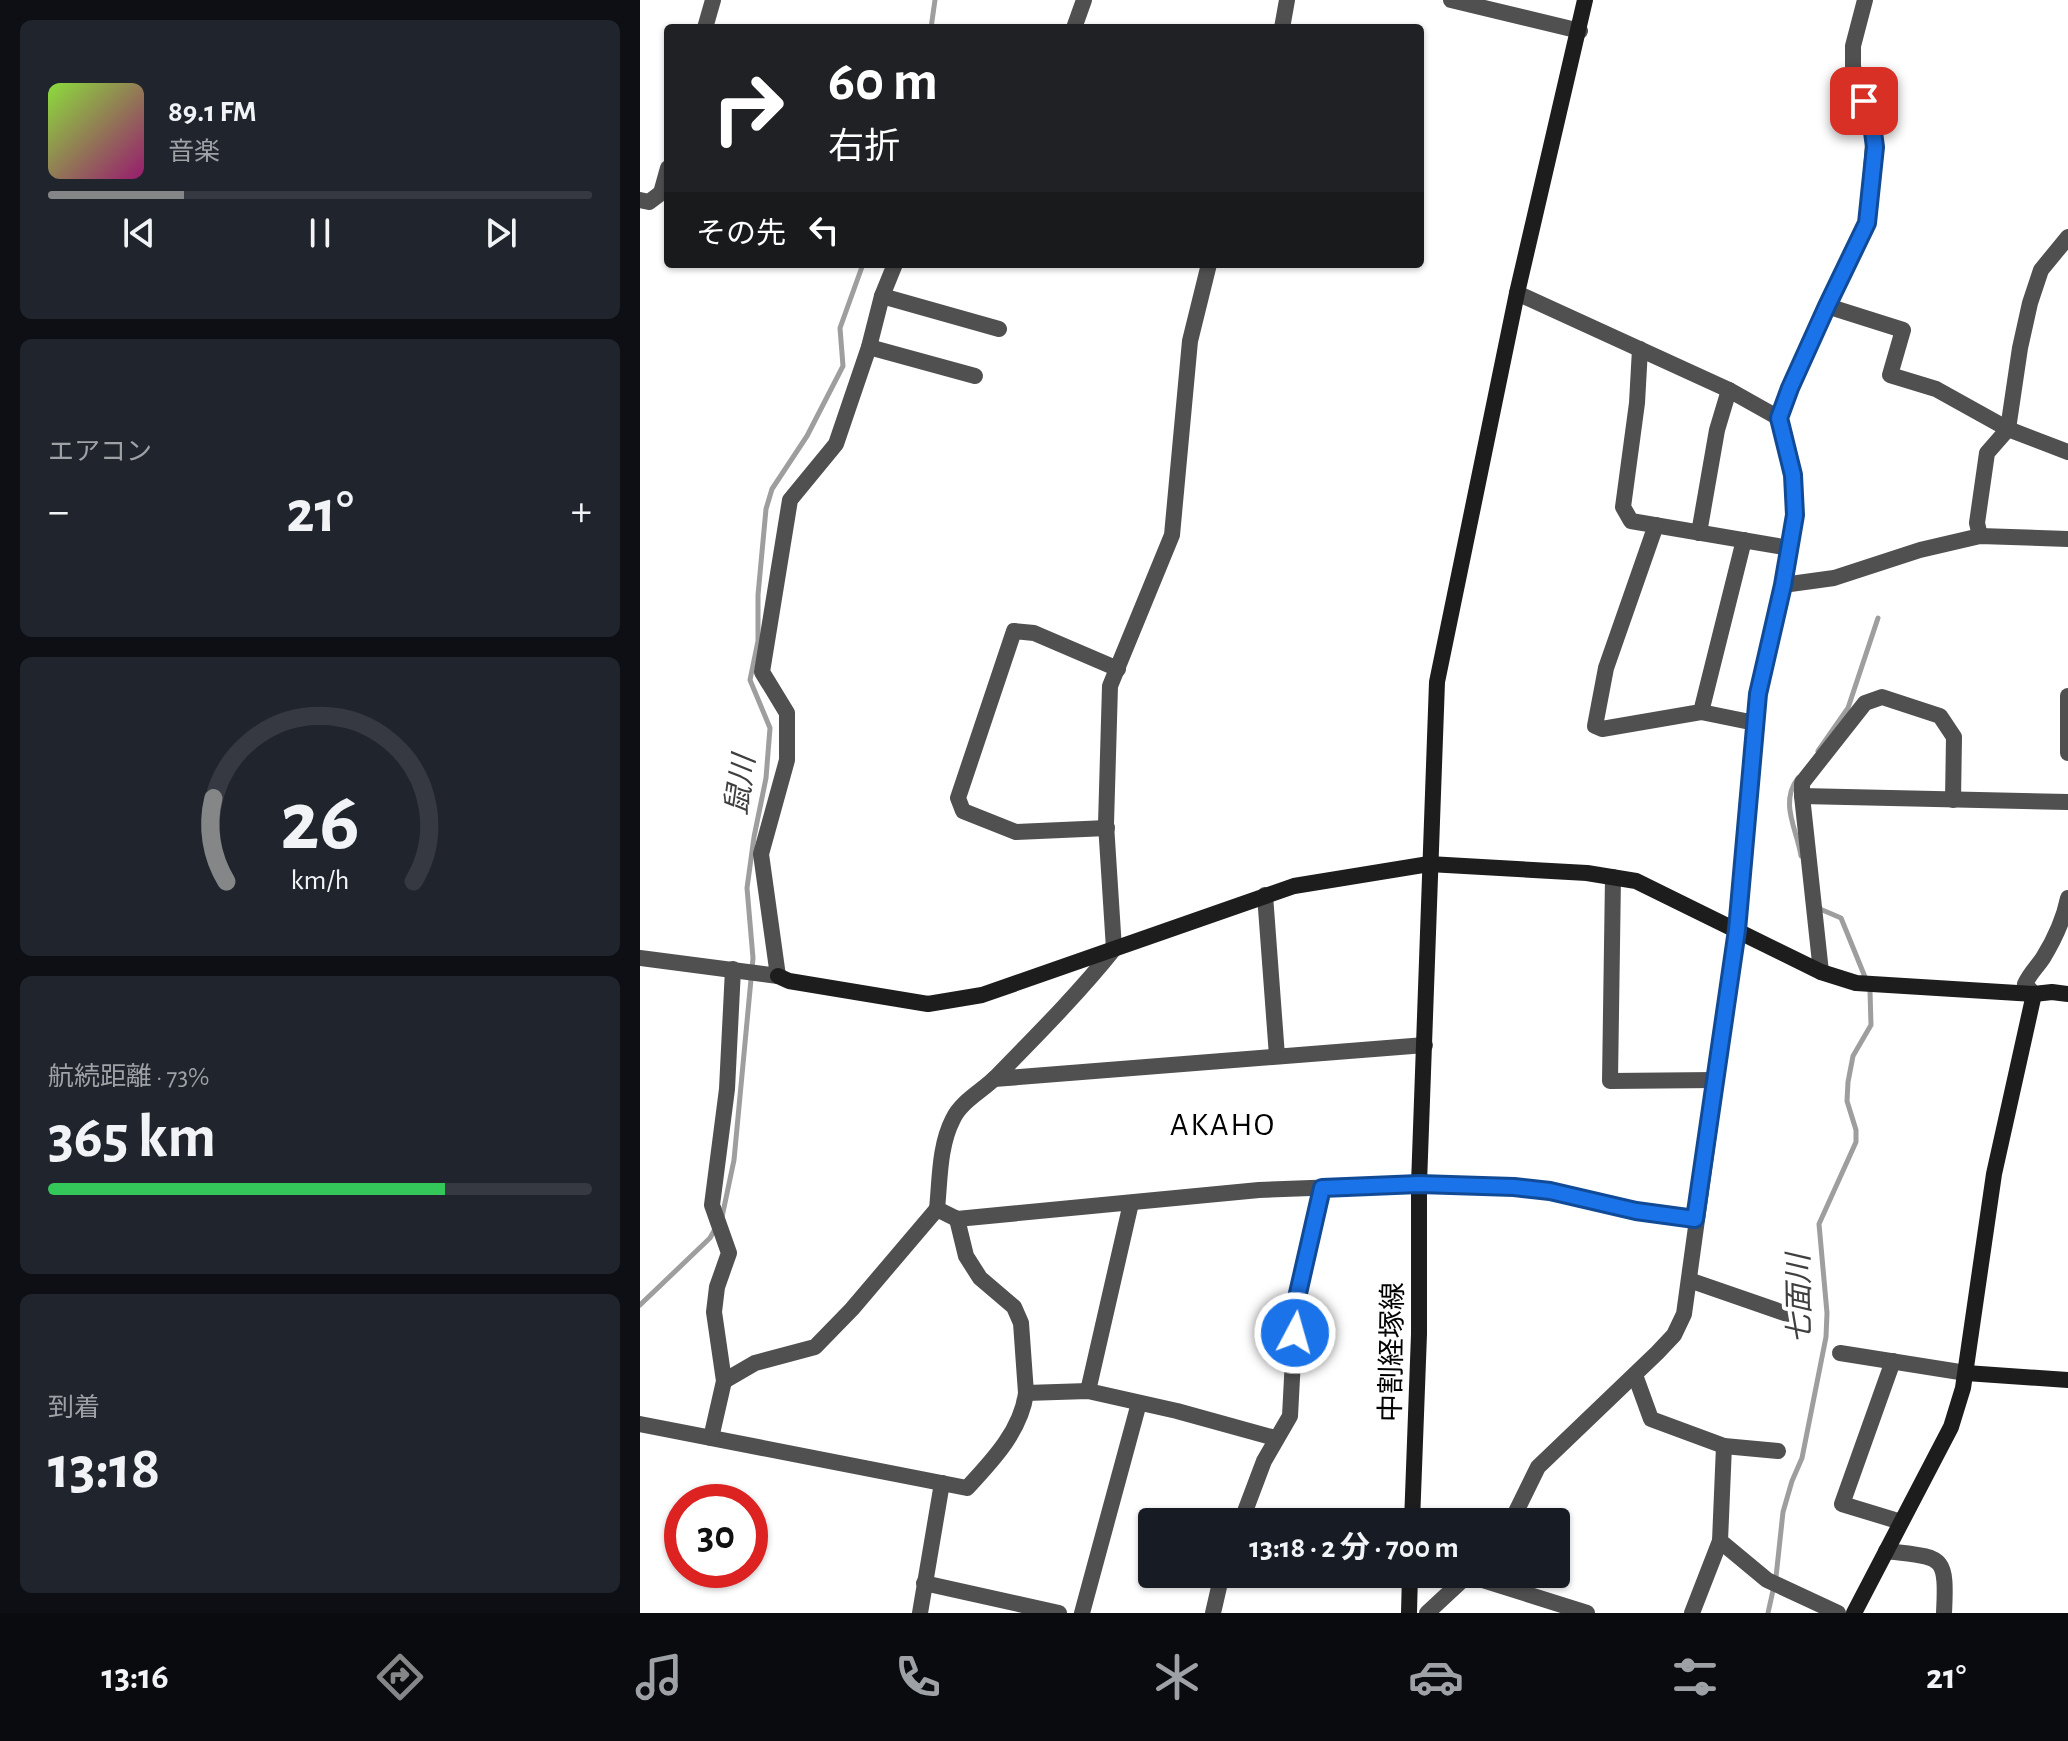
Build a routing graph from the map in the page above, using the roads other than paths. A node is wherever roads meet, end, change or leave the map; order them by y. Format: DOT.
graph roads {
  1 [pos="713,0"];
  2 [pos="1084,0"];
  3 [pos="1287,0"];
  4 [pos="1451,0"];
  5 [pos="1585,0"];
  6 [pos="1865,0"];
  7 [pos="706,24"];
  8 [pos="1075,24"];
  9 [pos="1283,24"];
  10 [pos="1580,31"];
  11 [pos="664,182"];
  12 [pos="640,200"];
  13 [pos="2068,237"];
  14 [pos="893,268"];
  15 [pos="1208,268"];
  16 [pos="1517,293"];
  17 [pos="882,296"];
  18 [pos="1827,306"];
  19 [pos="999,329"];
  20 [pos="869,347"];
  21 [pos="1640,349"];
  22 [pos="975,376"];
  23 [pos="1729,390"];
  24 [pos="1779,418"];
  25 [pos="2008,429"];
  26 [pos="2068,452"];
  27 [pos="1656,525"];
  28 [pos="1699,533"];
  29 [pos="1980,536"];
  30 [pos="2068,539"];
  31 [pos="1744,540"];
  32 [pos="1789,548"];
  33 [pos="1783,585"];
  34 [pos="1118,669"];
  35 [pos="2068,696"];
  36 [pos="1701,712"];
  37 [pos="1755,723"];
  38 [pos="2068,753"];
  39 [pos="1802,796"];
  40 [pos="1953,800"];
  41 [pos="2068,802"];
  42 [pos="1107,828"];
  43 [pos="1429,864"];
  44 [pos="1613,877"];
  45 [pos="1265,895"];
  46 [pos="2068,898"];
  47 [pos="1737,930"];
  48 [pos="1114,949"];
  49 [pos="640,958"];
  50 [pos="737,969"];
  51 [pos="1821,972"];
  52 [pos="770,975"];
  53 [pos="2034,994"];
  54 [pos="2068,994"];
  55 [pos="1425,1045"];
  56 [pos="1277,1056"];
  57 [pos="994,1079"];
  58 [pos="1715,1080"];
  59 [pos="1419,1184"];
  60 [pos="1322,1188"];
  61 [pos="1131,1203"];
  62 [pos="937,1209"];
  63 [pos="957,1219"];
  64 [pos="1695,1219"];
  65 [pos="1689,1280"];
  66 [pos="1787,1314"];
  67 [pos="1840,1353"];
  68 [pos="1893,1361"];
  69 [pos="1966,1373"];
  70 [pos="1635,1375"];
  71 [pos="2068,1380"];
  72 [pos="724,1381"];
  73 [pos="1088,1391"];
  74 [pos="1026,1393"];
  75 [pos="1139,1403"];
  76 [pos="640,1424"];
  77 [pos="711,1438"];
  78 [pos="1275,1438"];
  79 [pos="1724,1446"];
  80 [pos="1778,1451"];
  81 [pos="942,1483"];
  82 [pos="1247,1508"];
  83 [pos="1413,1508"];
  84 [pos="1518,1508"];
  85 [pos="1901,1522"];
  86 [pos="1720,1541"];
  87 [pos="1886,1551"];
  88 [pos="924,1583"];
  89 [pos="1219,1588"];
  90 [pos="1410,1588"];
  91 [pos="1454,1588"];
  92 [pos="1509,1588"];
  93 [pos="920,1613"];
  94 [pos="1059,1613"];
  95 [pos="1082,1613"];
  96 [pos="1213,1613"];
  97 [pos="1409,1613"];
  98 [pos="1427,1613"];
  99 [pos="1587,1613"];
  100 [pos="1692,1613"];
  101 [pos="1838,1613"];
  102 [pos="1854,1613"];
  103 [pos="1944,1613"];
  1 -- 7 [label="street"];
  2 -- 8 [label="street"];
  3 -- 9 [label="street"];
  4 -- 10 [label="street"];
  5 -- 10 [label="street, 中割経塚線"];
  6 -- 18 [label="street"];
  10 -- 16 [label="street, 中割経塚線"];
  11 -- 12 [label="street"];
  13 -- 25 [label="street"];
  14 -- 17 [label="street"];
  15 -- 34 [label="street"];
  16 -- 21 [label="street"];
  16 -- 43 [label="street, 中割経塚線"];
  17 -- 19 [label="street"];
  17 -- 20 [label="street"];
  18 -- 24 [label="street"];
  18 -- 25 [label="street"];
  20 -- 22 [label="street"];
  20 -- 52 [label="street"];
  21 -- 23 [label="street"];
  21 -- 27 [label="street"];
  23 -- 24 [label="street"];
  23 -- 28 [label="street"];
  24 -- 32 [label="street"];
  25 -- 26 [label="street"];
  25 -- 29 [label="street"];
  27 -- 28 [label="street"];
  27 -- 36 [label="street"];
  28 -- 31 [label="street"];
  29 -- 30 [label="street"];
  29 -- 33 [label="street"];
  31 -- 32 [label="street"];
  31 -- 36 [label="street"];
  32 -- 33 [label="street"];
  33 -- 37 [label="street"];
  34 -- 42 [label="street"];
  34 -- 42 [label="street"];
  35 -- 38 [label="street"];
  36 -- 37 [label="street"];
  37 -- 47 [label="street"];
  39 -- 40 [label="street"];
  39 -- 40 [label="street"];
  39 -- 51 [label="street"];
  40 -- 41 [label="street"];
  42 -- 48 [label="street"];
  43 -- 44 [label="street"];
  43 -- 45 [label="street"];
  43 -- 55 [label="street, 中割経塚線"];
  44 -- 47 [label="street"];
  44 -- 58 [label="street"];
  45 -- 48 [label="street"];
  45 -- 56 [label="street"];
  46 -- 53 [label="street"];
  47 -- 51 [label="street"];
  47 -- 58 [label="street"];
  48 -- 52 [label="street"];
  48 -- 57 [label="street"];
  49 -- 50 [label="street"];
  50 -- 52 [label="street"];
  50 -- 72 [label="street"];
  51 -- 53 [label="street"];
  53 -- 54 [label="street"];
  53 -- 69 [label="street"];
  55 -- 56 [label="street"];
  55 -- 59 [label="street, 中割経塚線"];
  56 -- 57 [label="street"];
  57 -- 62 [label="street"];
  58 -- 64 [label="street"];
  59 -- 60 [label="street"];
  59 -- 64 [label="street"];
  59 -- 83 [label="street, 中割経塚線"];
  60 -- 61 [label="street"];
  60 -- 78 [label="street"];
  61 -- 63 [label="street"];
  61 -- 73 [label="street"];
  62 -- 63 [label="street"];
  62 -- 72 [label="street"];
  63 -- 74 [label="street"];
  64 -- 65 [label="street"];
  65 -- 66 [label="street"];
  65 -- 70 [label="street"];
  67 -- 68 [label="street"];
  68 -- 69 [label="street"];
  68 -- 85 [label="street"];
  69 -- 71 [label="street"];
  69 -- 85 [label="street"];
  70 -- 79 [label="street"];
  70 -- 84 [label="street"];
  72 -- 77 [label="street"];
  73 -- 74 [label="street"];
  73 -- 75 [label="street"];
  74 -- 81 [label="street"];
  75 -- 78 [label="street"];
  75 -- 95 [label="street"];
  76 -- 77 [label="street"];
  77 -- 81 [label="street"];
  78 -- 82 [label="street"];
  79 -- 80 [label="street"];
  79 -- 86 [label="street"];
  81 -- 88 [label="street"];
  85 -- 87 [label="street"];
  86 -- 100 [label="street"];
  86 -- 101 [label="street"];
  87 -- 102 [label="street"];
  87 -- 103 [label="street"];
  88 -- 93 [label="street"];
  88 -- 94 [label="street"];
  89 -- 96 [label="street"];
  90 -- 97 [label="street"];
  91 -- 98 [label="street"];
  92 -- 99 [label="street"];
}
